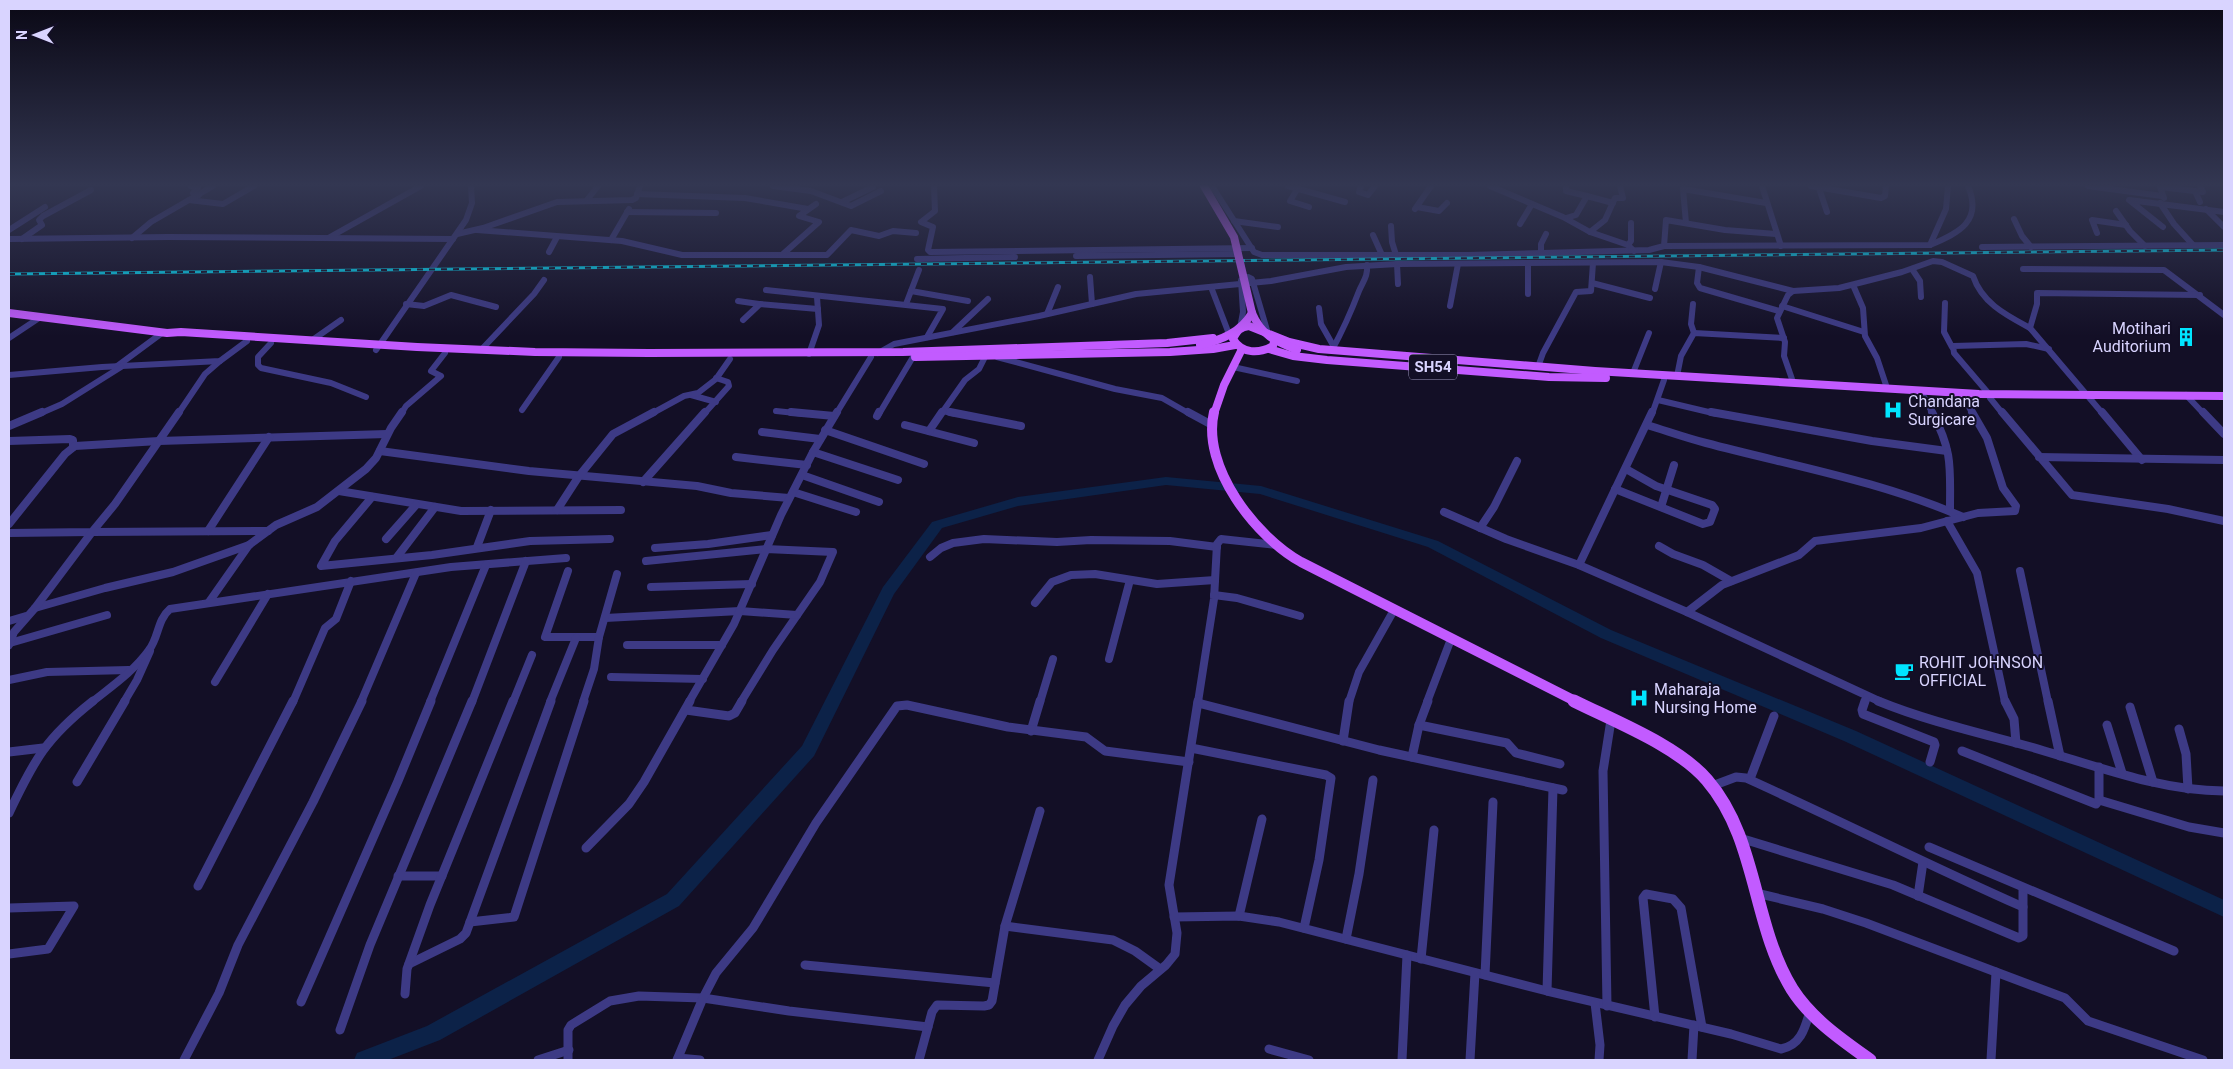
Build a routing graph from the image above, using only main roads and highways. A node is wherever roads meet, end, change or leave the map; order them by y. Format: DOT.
graph roads {
  1 [pos="1233,236"];
  2 [pos="9,313"];
  3 [pos="1252,313"];
  4 [pos="1235,332"];
  5 [pos="164,333"];
  6 [pos="1275,337"];
  7 [pos="378,347"];
  8 [pos="1238,347"];
  9 [pos="1269,349"];
  10 [pos="875,355"];
  11 [pos="917,355"];
  12 [pos="1596,375"];
  13 [pos="1989,396"];
  14 [pos="2224,396"];
  15 [pos="2189,398"];
  16 [pos="2224,401"];
  17 [pos="1870,1060"];
  1 -- 3 [label="main road, bridge"];
  2 -- 5 [label="main road"];
  3 -- 11 [label="main road, bridge"];
  3 -- 12 [label="main road, bridge"];
  4 -- 6 [label="main road, SH54"];
  4 -- 8 [label="main road"];
  4 -- 11 [label="main road"];
  5 -- 7 [label="main road"];
  5 -- 7 [label="main road"];
  6 -- 9 [label="main road"];
  6 -- 12 [label="main road, SH54"];
  7 -- 10 [label="main road"];
  7 -- 10 [label="main road"];
  8 -- 9 [label="main road, SH54"];
  8 -- 11 [label="main road, SH54"];
  8 -- 17 [label="main road"];
  9 -- 12 [label="main road, SH54"];
  10 -- 11 [label="main road"];
  12 -- 13 [label="main road"];
  12 -- 13 [label="main road"];
  13 -- 15 [label="main road"];
  14 -- 15 [label="main road"];
  15 -- 16 [label="main road"];
}
